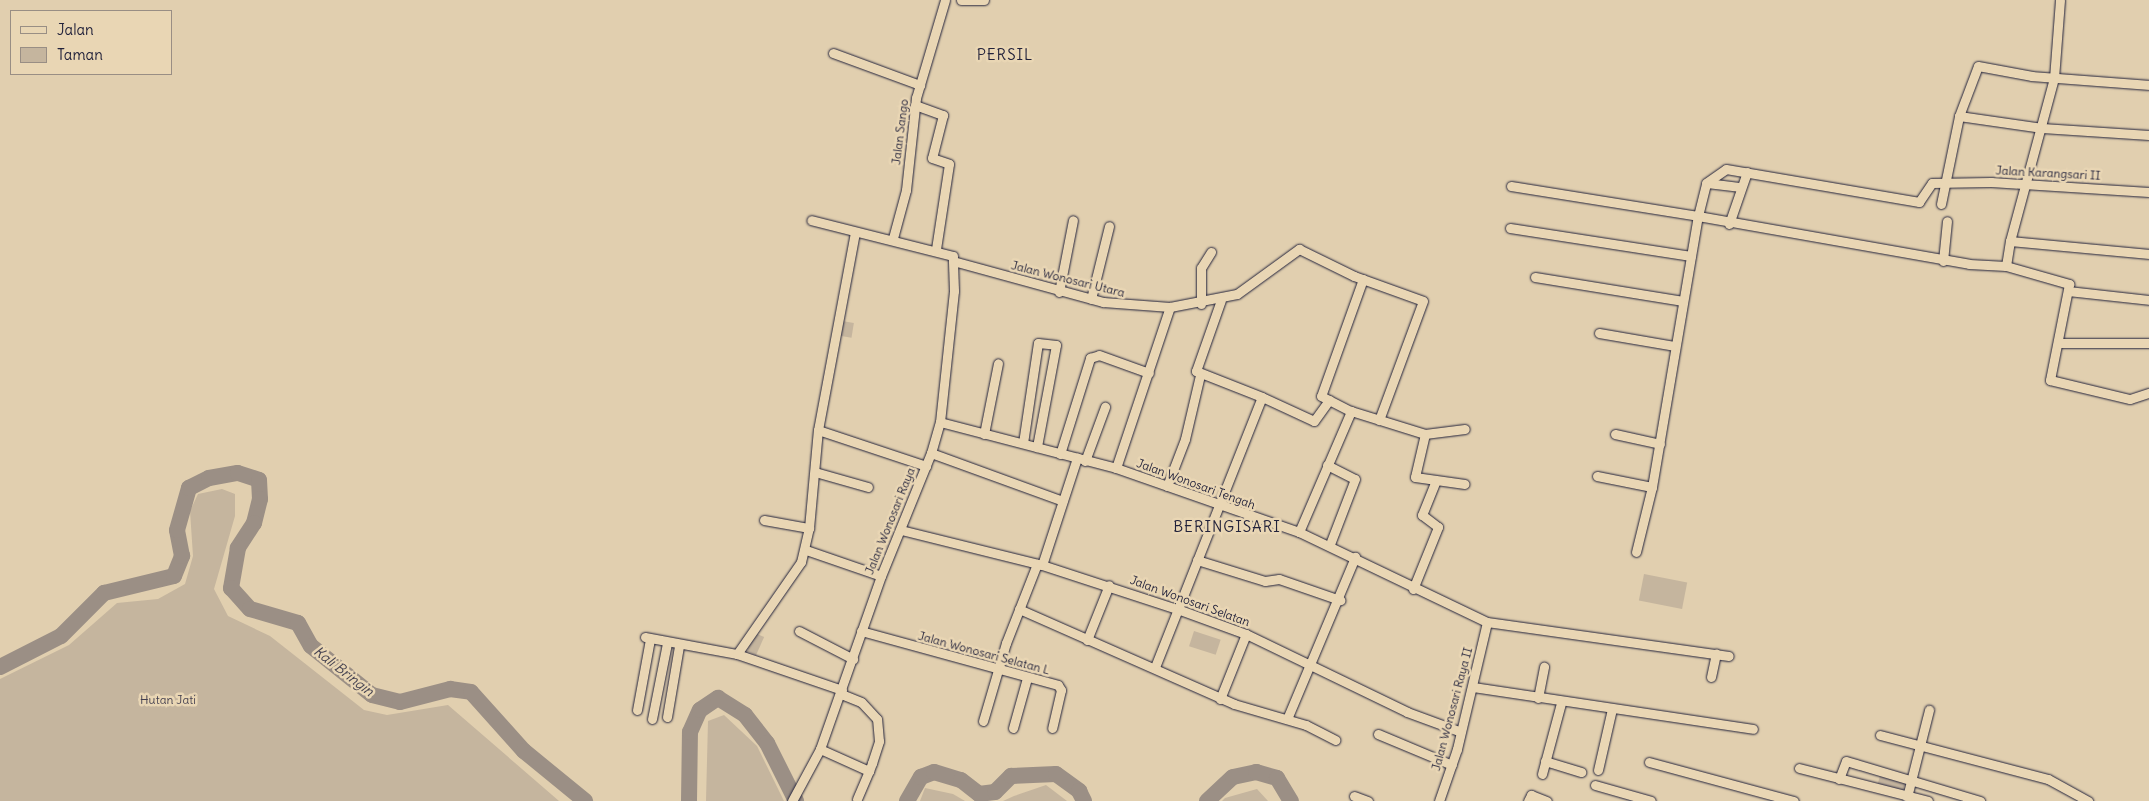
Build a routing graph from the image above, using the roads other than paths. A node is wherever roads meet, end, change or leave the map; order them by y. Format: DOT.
graph roads {
  1 [pos="945,0"];
  2 [pos="961,0"];
  3 [pos="984,0"];
  4 [pos="2060,0"];
  5 [pos="833,53"];
  6 [pos="2054,78"];
  7 [pos="920,85"];
  8 [pos="2149,85"];
  9 [pos="915,105"];
  10 [pos="1959,116"];
  11 [pos="2042,128"];
  12 [pos="2149,135"];
  13 [pos="1747,172"];
  14 [pos="1706,183"];
  15 [pos="1945,183"];
  16 [pos="2023,185"];
  17 [pos="1511,186"];
  18 [pos="1741,187"];
  19 [pos="2149,192"];
  20 [pos="1942,204"];
  21 [pos="1698,216"];
  22 [pos="811,220"];
  23 [pos="1073,220"];
  24 [pos="1947,221"];
  25 [pos="1729,224"];
  26 [pos="1109,226"];
  27 [pos="1510,228"];
  28 [pos="855,232"];
  29 [pos="893,238"];
  30 [pos="2010,241"];
  31 [pos="936,249"];
  32 [pos="1211,252"];
  33 [pos="2149,254"];
  34 [pos="1692,256"];
  35 [pos="953,258"];
  36 [pos="1943,261"];
  37 [pos="2006,266"];
  38 [pos="1535,277"];
  39 [pos="1363,279"];
  40 [pos="1059,292"];
  41 [pos="2068,292"];
  42 [pos="1091,299"];
  43 [pos="1221,300"];
  44 [pos="2149,300"];
  45 [pos="1683,301"];
  46 [pos="1201,304"];
  47 [pos="1170,307"];
  48 [pos="1598,333"];
  49 [pos="2058,343"];
  50 [pos="2149,343"];
  51 [pos="1674,346"];
  52 [pos="998,363"];
  53 [pos="1149,373"];
  54 [pos="1200,375"];
  55 [pos="2149,393"];
  56 [pos="1262,398"];
  57 [pos="1329,400"];
  58 [pos="1105,407"];
  59 [pos="1351,411"];
  60 [pos="1379,420"];
  61 [pos="940,422"];
  62 [pos="1465,429"];
  63 [pos="818,430"];
  64 [pos="984,434"];
  65 [pos="1425,434"];
  66 [pos="1616,434"];
  67 [pos="1023,443"];
  68 [pos="1660,444"];
  69 [pos="1037,447"];
  70 [pos="931,453"];
  71 [pos="1060,454"];
  72 [pos="1081,460"];
  73 [pos="1327,465"];
  74 [pos="926,466"];
  75 [pos="1116,468"];
  76 [pos="815,472"];
  77 [pos="1597,476"];
  78 [pos="1435,482"];
  79 [pos="1465,484"];
  80 [pos="1167,486"];
  81 [pos="868,487"];
  82 [pos="1652,487"];
  83 [pos="1064,501"];
  84 [pos="1218,506"];
  85 [pos="764,520"];
  86 [pos="809,528"];
  87 [pos="900,530"];
  88 [pos="1299,532"];
  89 [pos="1330,544"];
  90 [pos="806,550"];
  91 [pos="1636,552"];
  92 [pos="1355,557"];
  93 [pos="1197,560"];
  94 [pos="1039,565"];
  95 [pos="880,576"];
  96 [pos="1109,585"];
  97 [pos="1413,589"];
  98 [pos="1340,600"];
  99 [pos="1018,610"];
  100 [pos="1180,610"];
  101 [pos="1487,622"];
  102 [pos="799,631"];
  103 [pos="861,631"];
  104 [pos="1246,634"];
  105 [pos="1087,640"];
  106 [pos="666,643"];
  107 [pos="679,646"];
  108 [pos="737,654"];
  109 [pos="1716,654"];
  110 [pos="1729,656"];
  111 [pos="853,659"];
  112 [pos="1309,662"];
  113 [pos="1155,667"];
  114 [pos="1544,667"];
  115 [pos="998,670"];
  116 [pos="1711,677"];
  117 [pos="1027,678"];
  118 [pos="1473,687"];
  119 [pos="841,692"];
  120 [pos="639,696"];
  121 [pos="656,698"];
  122 [pos="1538,698"];
  123 [pos="1220,699"];
  124 [pos="1561,703"];
  125 [pos="1612,708"];
  126 [pos="637,710"];
  127 [pos="1929,710"];
  128 [pos="667,717"];
  129 [pos="652,719"];
  130 [pos="1287,719"];
  131 [pos="983,721"];
  132 [pos="1013,728"];
  133 [pos="1052,728"];
  134 [pos="1753,729"];
  135 [pos="1459,731"];
  136 [pos="1378,734"];
  137 [pos="1880,735"];
  138 [pos="1335,740"];
  139 [pos="1919,748"];
  140 [pos="820,749"];
  141 [pos="1545,761"];
  142 [pos="1649,762"];
  143 [pos="1452,765"];
  144 [pos="1799,768"];
  145 [pos="1598,770"];
  146 [pos="869,771"];
  147 [pos="1581,772"];
  148 [pos="1542,774"];
  149 [pos="1839,779"];
  150 [pos="1910,782"];
  151 [pos="1595,785"];
  152 [pos="1354,796"];
  153 [pos="1907,797"];
  154 [pos="1946,797"];
  155 [pos="857,799"];
  156 [pos="792,801"];
  157 [pos="1368,801"];
  158 [pos="1439,801"];
  159 [pos="1528,801"];
  160 [pos="1547,801"];
  161 [pos="1651,801"];
  162 [pos="1794,801"];
  163 [pos="1928,801"];
  164 [pos="1980,801"];
  165 [pos="2088,801"];
  1 -- 7 [label="street, Jalan Sango"];
  2 -- 3 [label="street"];
  4 -- 6 [label="street"];
  5 -- 7 [label="street"];
  6 -- 8 [label="street"];
  6 -- 10 [label="street"];
  6 -- 11 [label="street"];
  7 -- 9 [label="street, Jalan Sango"];
  9 -- 29 [label="street, Jalan Sango"];
  9 -- 31 [label="street"];
  10 -- 11 [label="street"];
  10 -- 15 [label="street"];
  11 -- 12 [label="street"];
  11 -- 16 [label="street"];
  13 -- 14 [label="street"];
  13 -- 15 [label="street"];
  13 -- 18 [label="street"];
  14 -- 18 [label="street"];
  14 -- 21 [label="street"];
  15 -- 16 [label="street, Jalan Karangsari II"];
  15 -- 20 [label="street"];
  16 -- 19 [label="street, Jalan Karangsari II"];
  16 -- 30 [label="street"];
  17 -- 21 [label="street"];
  18 -- 25 [label="street"];
  21 -- 25 [label="street"];
  21 -- 34 [label="street"];
  22 -- 28 [label="street, Jalan Wonosari Utara"];
  23 -- 40 [label="street"];
  24 -- 36 [label="street"];
  25 -- 36 [label="street"];
  26 -- 42 [label="street"];
  27 -- 34 [label="street"];
  28 -- 29 [label="street, Jalan Wonosari Utara"];
  28 -- 63 [label="street"];
  29 -- 31 [label="street, Jalan Wonosari Utara"];
  30 -- 33 [label="street"];
  30 -- 37 [label="street"];
  31 -- 35 [label="street, Jalan Wonosari Utara"];
  32 -- 46 [label="street"];
  34 -- 45 [label="street"];
  35 -- 40 [label="street, Jalan Wonosari Utara"];
  35 -- 61 [label="street, Jalan Wonosari Raya"];
  36 -- 37 [label="street"];
  37 -- 41 [label="street"];
  38 -- 45 [label="street"];
  39 -- 43 [label="street, Jalan Wonosari Utara"];
  39 -- 57 [label="street"];
  39 -- 60 [label="street, Jalan Wonosari Utara"];
  40 -- 42 [label="street, Jalan Wonosari Utara"];
  41 -- 44 [label="street"];
  41 -- 49 [label="street"];
  42 -- 47 [label="street, Jalan Wonosari Utara"];
  43 -- 46 [label="street, Jalan Wonosari Utara"];
  43 -- 54 [label="street"];
  45 -- 51 [label="street"];
  46 -- 47 [label="street, Jalan Wonosari Utara"];
  47 -- 53 [label="street"];
  48 -- 51 [label="street"];
  49 -- 50 [label="street"];
  49 -- 55 [label="street"];
  51 -- 68 [label="street"];
  52 -- 64 [label="street"];
  53 -- 71 [label="street"];
  53 -- 75 [label="street"];
  54 -- 56 [label="street"];
  54 -- 80 [label="street"];
  56 -- 57 [label="street"];
  56 -- 84 [label="street"];
  57 -- 59 [label="street"];
  58 -- 72 [label="street"];
  59 -- 60 [label="street"];
  59 -- 73 [label="street"];
  60 -- 65 [label="street"];
  61 -- 64 [label="street, Jalan Wonosari Tengah"];
  61 -- 70 [label="street, Jalan Wonosari Raya"];
  62 -- 65 [label="street"];
  63 -- 74 [label="street"];
  63 -- 76 [label="street"];
  64 -- 67 [label="street, Jalan Wonosari Tengah"];
  65 -- 78 [label="street"];
  66 -- 68 [label="street"];
  67 -- 69 [label="street, Jalan Wonosari Tengah"];
  67 -- 69 [label="street"];
  68 -- 82 [label="street"];
  69 -- 71 [label="street, Jalan Wonosari Tengah"];
  70 -- 74 [label="street, Jalan Wonosari Raya"];
  70 -- 83 [label="street"];
  71 -- 72 [label="street, Jalan Wonosari Tengah"];
  72 -- 75 [label="street, Jalan Wonosari Tengah"];
  72 -- 83 [label="street"];
  73 -- 88 [label="street"];
  73 -- 89 [label="street"];
  74 -- 87 [label="street, Jalan Wonosari Raya"];
  75 -- 80 [label="street, Jalan Wonosari Tengah"];
  76 -- 81 [label="street"];
  76 -- 86 [label="street"];
  77 -- 82 [label="street"];
  78 -- 79 [label="street"];
  78 -- 97 [label="street"];
  80 -- 84 [label="street, Jalan Wonosari Tengah"];
  82 -- 91 [label="street"];
  83 -- 94 [label="street"];
  84 -- 88 [label="street, Jalan Wonosari Tengah"];
  84 -- 93 [label="street"];
  85 -- 86 [label="street"];
  86 -- 90 [label="street"];
  87 -- 94 [label="street, Jalan Wonosari Selatan"];
  87 -- 95 [label="street, Jalan Wonosari Raya"];
  88 -- 89 [label="street, Jalan Wonosari Tengah"];
  89 -- 92 [label="street, Jalan Wonosari Tengah"];
  90 -- 95 [label="street"];
  90 -- 108 [label="street"];
  92 -- 97 [label="street, Jalan Wonosari Tengah"];
  92 -- 98 [label="street"];
  93 -- 98 [label="street"];
  93 -- 100 [label="street"];
  94 -- 96 [label="street, Jalan Wonosari Selatan"];
  94 -- 99 [label="street"];
  95 -- 103 [label="street, Jalan Wonosari Raya"];
  96 -- 100 [label="street, Jalan Wonosari Selatan"];
  96 -- 105 [label="street"];
  97 -- 101 [label="street, Jalan Wonosari Tengah"];
  98 -- 112 [label="street"];
  99 -- 105 [label="street"];
  99 -- 115 [label="street"];
  100 -- 104 [label="street, Jalan Wonosari Selatan"];
  100 -- 113 [label="street"];
  101 -- 109 [label="street, Jalan Wonosari Tengah"];
  101 -- 118 [label="street, Jalan Wonosari Raya II"];
  102 -- 111 [label="street"];
  103 -- 111 [label="street, Jalan Wonosari Raya"];
  103 -- 115 [label="street, Jalan Wonosari Selatan L"];
  104 -- 112 [label="street, Jalan Wonosari Selatan"];
  104 -- 123 [label="street"];
  105 -- 113 [label="street"];
  106 -- 107 [label="street"];
  106 -- 120 [label="street"];
  106 -- 121 [label="street"];
  107 -- 108 [label="street"];
  107 -- 128 [label="street"];
  108 -- 119 [label="street"];
  109 -- 110 [label="street, Jalan Wonosari Tengah"];
  109 -- 116 [label="street"];
  111 -- 119 [label="street, Jalan Wonosari Raya"];
  112 -- 130 [label="street"];
  112 -- 135 [label="street, Jalan Wonosari Selatan"];
  113 -- 123 [label="street"];
  114 -- 122 [label="street"];
  115 -- 117 [label="street, Jalan Wonosari Selatan L"];
  115 -- 131 [label="street"];
  117 -- 132 [label="street"];
  117 -- 133 [label="street, Jalan Wonosari Selatan L"];
  118 -- 122 [label="street"];
  118 -- 135 [label="street, Jalan Wonosari Raya II"];
  119 -- 140 [label="street, Jalan Wonosari Raya"];
  119 -- 146 [label="street"];
  120 -- 121 [label="street"];
  120 -- 126 [label="street"];
  121 -- 129 [label="street"];
  122 -- 124 [label="street"];
  123 -- 130 [label="street"];
  124 -- 125 [label="street"];
  124 -- 141 [label="street"];
  125 -- 134 [label="street"];
  125 -- 145 [label="street"];
  127 -- 139 [label="street"];
  130 -- 138 [label="street"];
  135 -- 143 [label="street, Jalan Wonosari Raya II"];
  136 -- 143 [label="street"];
  137 -- 139 [label="street"];
  139 -- 150 [label="street"];
  139 -- 165 [label="street"];
  140 -- 146 [label="street"];
  140 -- 156 [label="street, Jalan Wonosari Raya"];
  141 -- 147 [label="street"];
  141 -- 148 [label="street"];
  142 -- 162 [label="street"];
  143 -- 158 [label="street, Jalan Wonosari Raya II"];
  144 -- 149 [label="street"];
  146 -- 155 [label="street"];
  149 -- 150 [label="street"];
  149 -- 153 [label="street"];
  150 -- 153 [label="street"];
  150 -- 154 [label="street"];
  151 -- 161 [label="street"];
  152 -- 157 [label="street"];
  153 -- 163 [label="street"];
  154 -- 164 [label="street"];
  159 -- 160 [label="street"];
}
